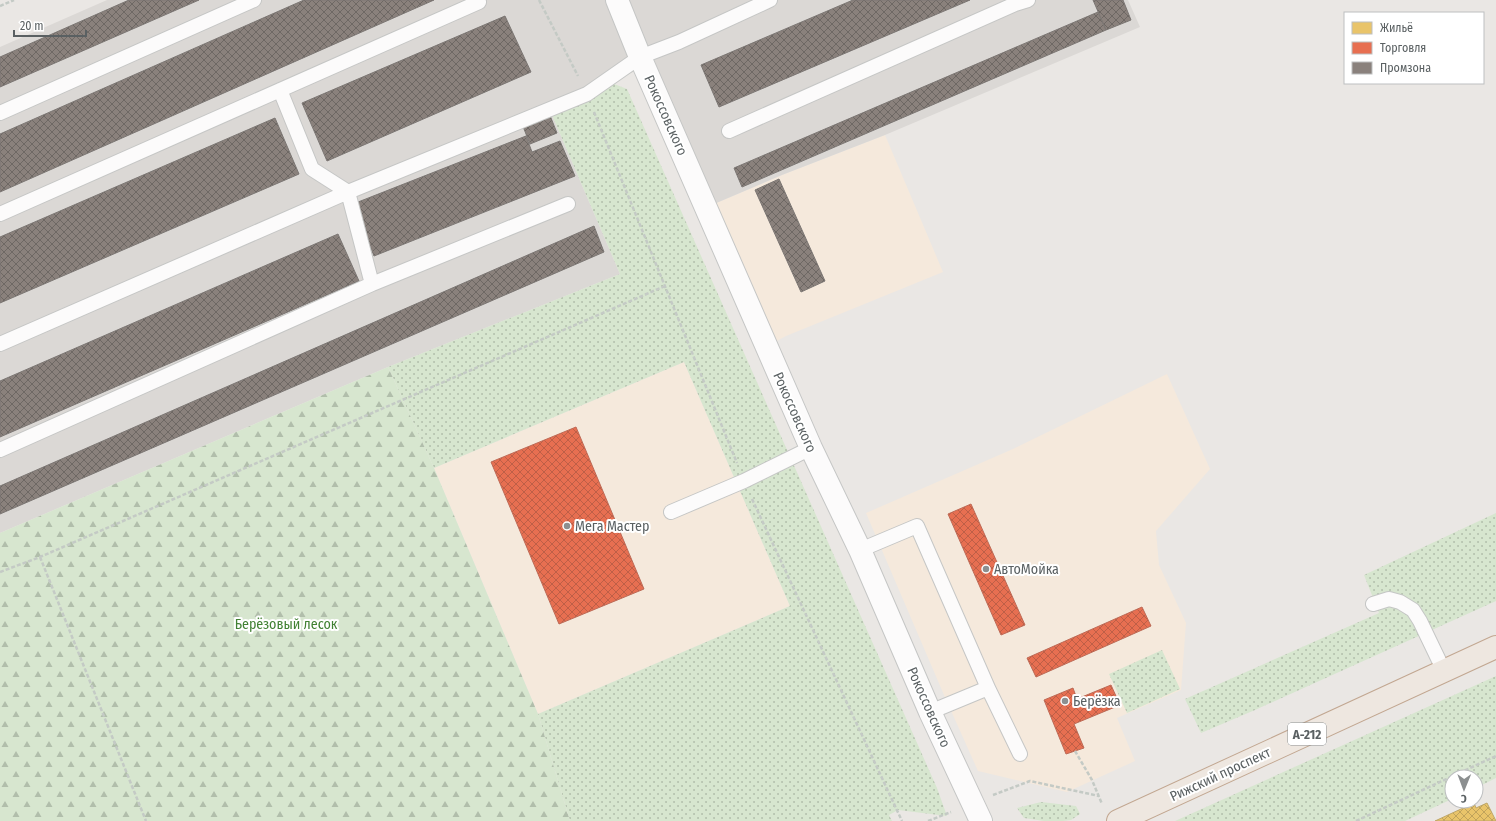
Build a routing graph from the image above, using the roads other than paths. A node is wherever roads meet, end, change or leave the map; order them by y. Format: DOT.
graph roads {
  1 [pos="254,0"];
  2 [pos="617,0"];
  3 [pos="770,0"];
  4 [pos="1019,1"];
  5 [pos="479,2"];
  6 [pos="640,57"];
  7 [pos="280,90"];
  8 [pos="0,113"];
  9 [pos="729,131"];
  10 [pos="348,192"];
  11 [pos="568,204"];
  12 [pos="0,214"];
  13 [pos="372,284"];
  14 [pos="0,344"];
  15 [pos="811,448"];
  16 [pos="0,450"];
  17 [pos="671,512"];
  18 [pos="860,550"];
  19 [pos="1373,604"];
  20 [pos="1496,647"];
  21 [pos="1444,671"];
  22 [pos="988,688"];
  23 [pos="930,712"];
  24 [pos="1020,754"];
  25 [pos="977,812"];
  26 [pos="1111,815"];
  1 -- 8 [label="lane"];
  2 -- 6 [label="street, Рокоссовского"];
  3 -- 6 [label="lane"];
  4 -- 9 [label="lane"];
  5 -- 7 [label="lane"];
  6 -- 10 [label="lane"];
  6 -- 15 [label="street, Рокоссовского"];
  7 -- 10 [label="lane"];
  7 -- 12 [label="lane"];
  10 -- 13 [label="lane"];
  10 -- 14 [label="lane"];
  11 -- 13 [label="lane"];
  13 -- 16 [label="lane"];
  15 -- 17 [label="lane"];
  15 -- 18 [label="street, Рокоссовского"];
  18 -- 22 [label="lane"];
  18 -- 23 [label="street, Рокоссовского"];
  19 -- 21 [label="lane"];
  20 -- 21 [label="highway, Рижский проспект / А-212"];
  21 -- 26 [label="highway, Рижский проспект / А-212"];
  22 -- 23 [label="lane"];
  22 -- 24 [label="lane"];
  23 -- 25 [label="street, Рокоссовского"];
}
